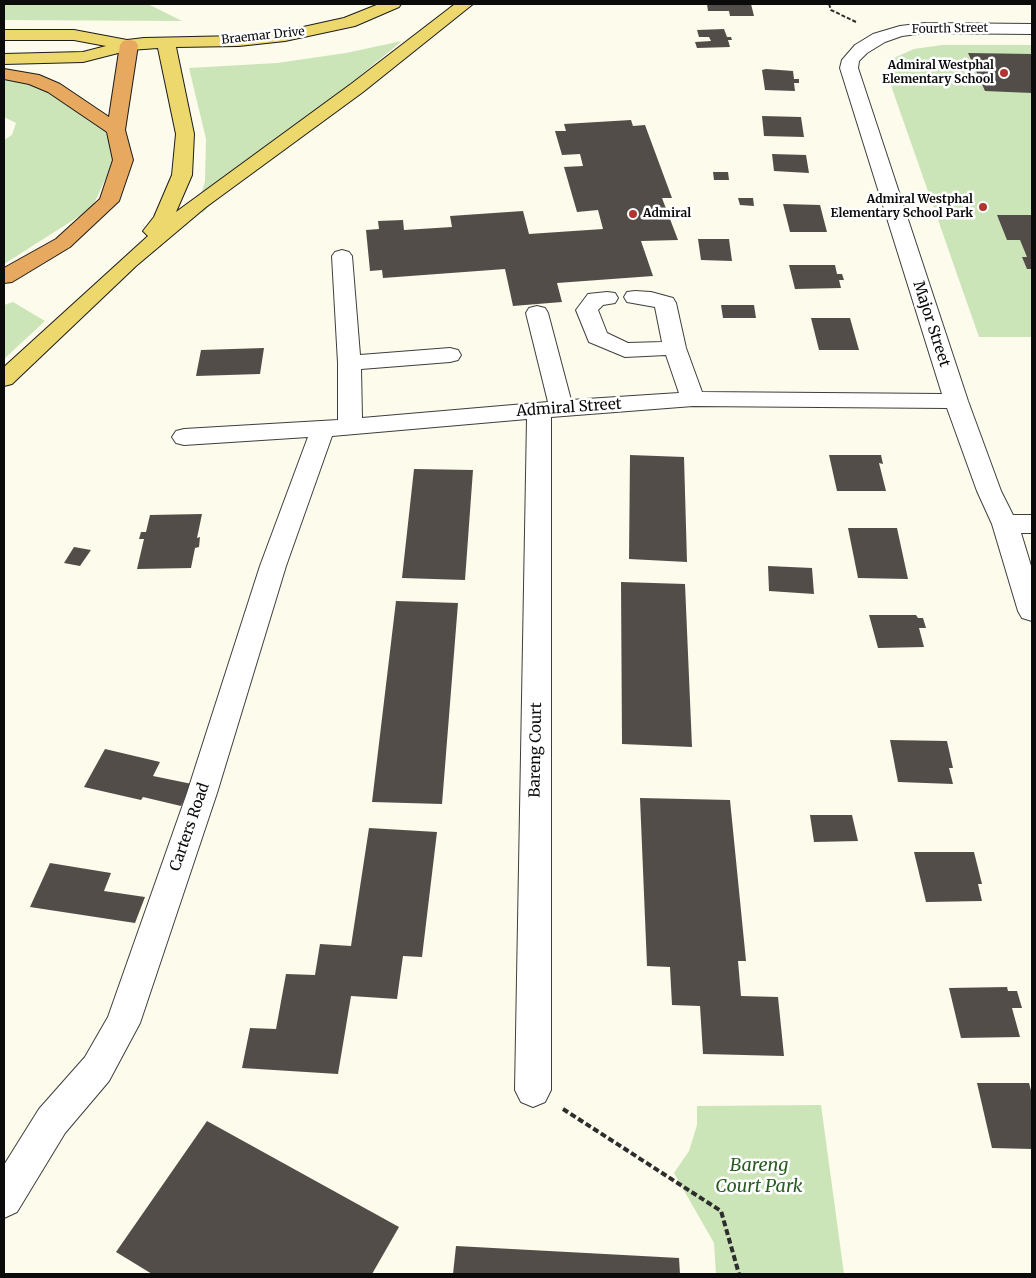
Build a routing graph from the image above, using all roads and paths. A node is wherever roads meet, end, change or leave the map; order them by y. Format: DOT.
graph roads {
  1 [pos="393,4"];
  2 [pos="465,4"];
  3 [pos="1032,29"];
  4 [pos="4,36"];
  5 [pos="871,42"];
  6 [pos="166,43"];
  7 [pos="129,45"];
  8 [pos="4,59"];
  9 [pos="4,74"];
  10 [pos="116,130"];
  11 [pos="342,256"];
  12 [pos="129,262"];
  13 [pos="4,277"];
  14 [pos="635,297"];
  15 [pos="607,298"];
  16 [pos="537,313"];
  17 [pos="675,348"];
  18 [pos="450,356"];
  19 [pos="349,363"];
  20 [pos="4,379"];
  21 [pos="693,399"];
  22 [pos="956,401"];
  23 [pos="550,409"];
  24 [pos="337,427"];
  25 [pos="184,437"];
  26 [pos="1004,524"];
  27 [pos="1032,524"];
  28 [pos="1032,611"];
  29 [pos="533,1090"];
  30 [pos="4,1199"];
  31 [pos="739,1274"];
  1 -- 6 [label="main road, Braemar Drive"];
  2 -- 12 [label="main road"];
  3 -- 5 [label="street, Fourth Street"];
  4 -- 7 [label="main road, Braemar Drive"];
  5 -- 22 [label="street, Major Street"];
  6 -- 7 [label="main road, Braemar Drive"];
  6 -- 12 [label="main road"];
  7 -- 8 [label="main road, Braemar Drive"];
  7 -- 10 [label="highway"];
  9 -- 10 [label="highway"];
  10 -- 13 [label="highway"];
  11 -- 19 [label="street"];
  12 -- 20 [label="main road"];
  14 -- 17 [label="street"];
  15 -- 17 [label="street"];
  16 -- 23 [label="street, Bareng Court"];
  17 -- 21 [label="street"];
  18 -- 19 [label="street"];
  19 -- 24 [label="street"];
  21 -- 22 [label="street, Admiral Street"];
  21 -- 23 [label="street, Admiral Street"];
  22 -- 26 [label="street, Major Street"];
  23 -- 24 [label="street, Admiral Street"];
  23 -- 29 [label="street, Bareng Court"];
  24 -- 25 [label="street, Admiral Street"];
  24 -- 30 [label="street, Carters Road"];
  26 -- 27 [label="street"];
  26 -- 28 [label="street, Major Street"];
  29 -- 31 [label="path"];
}
